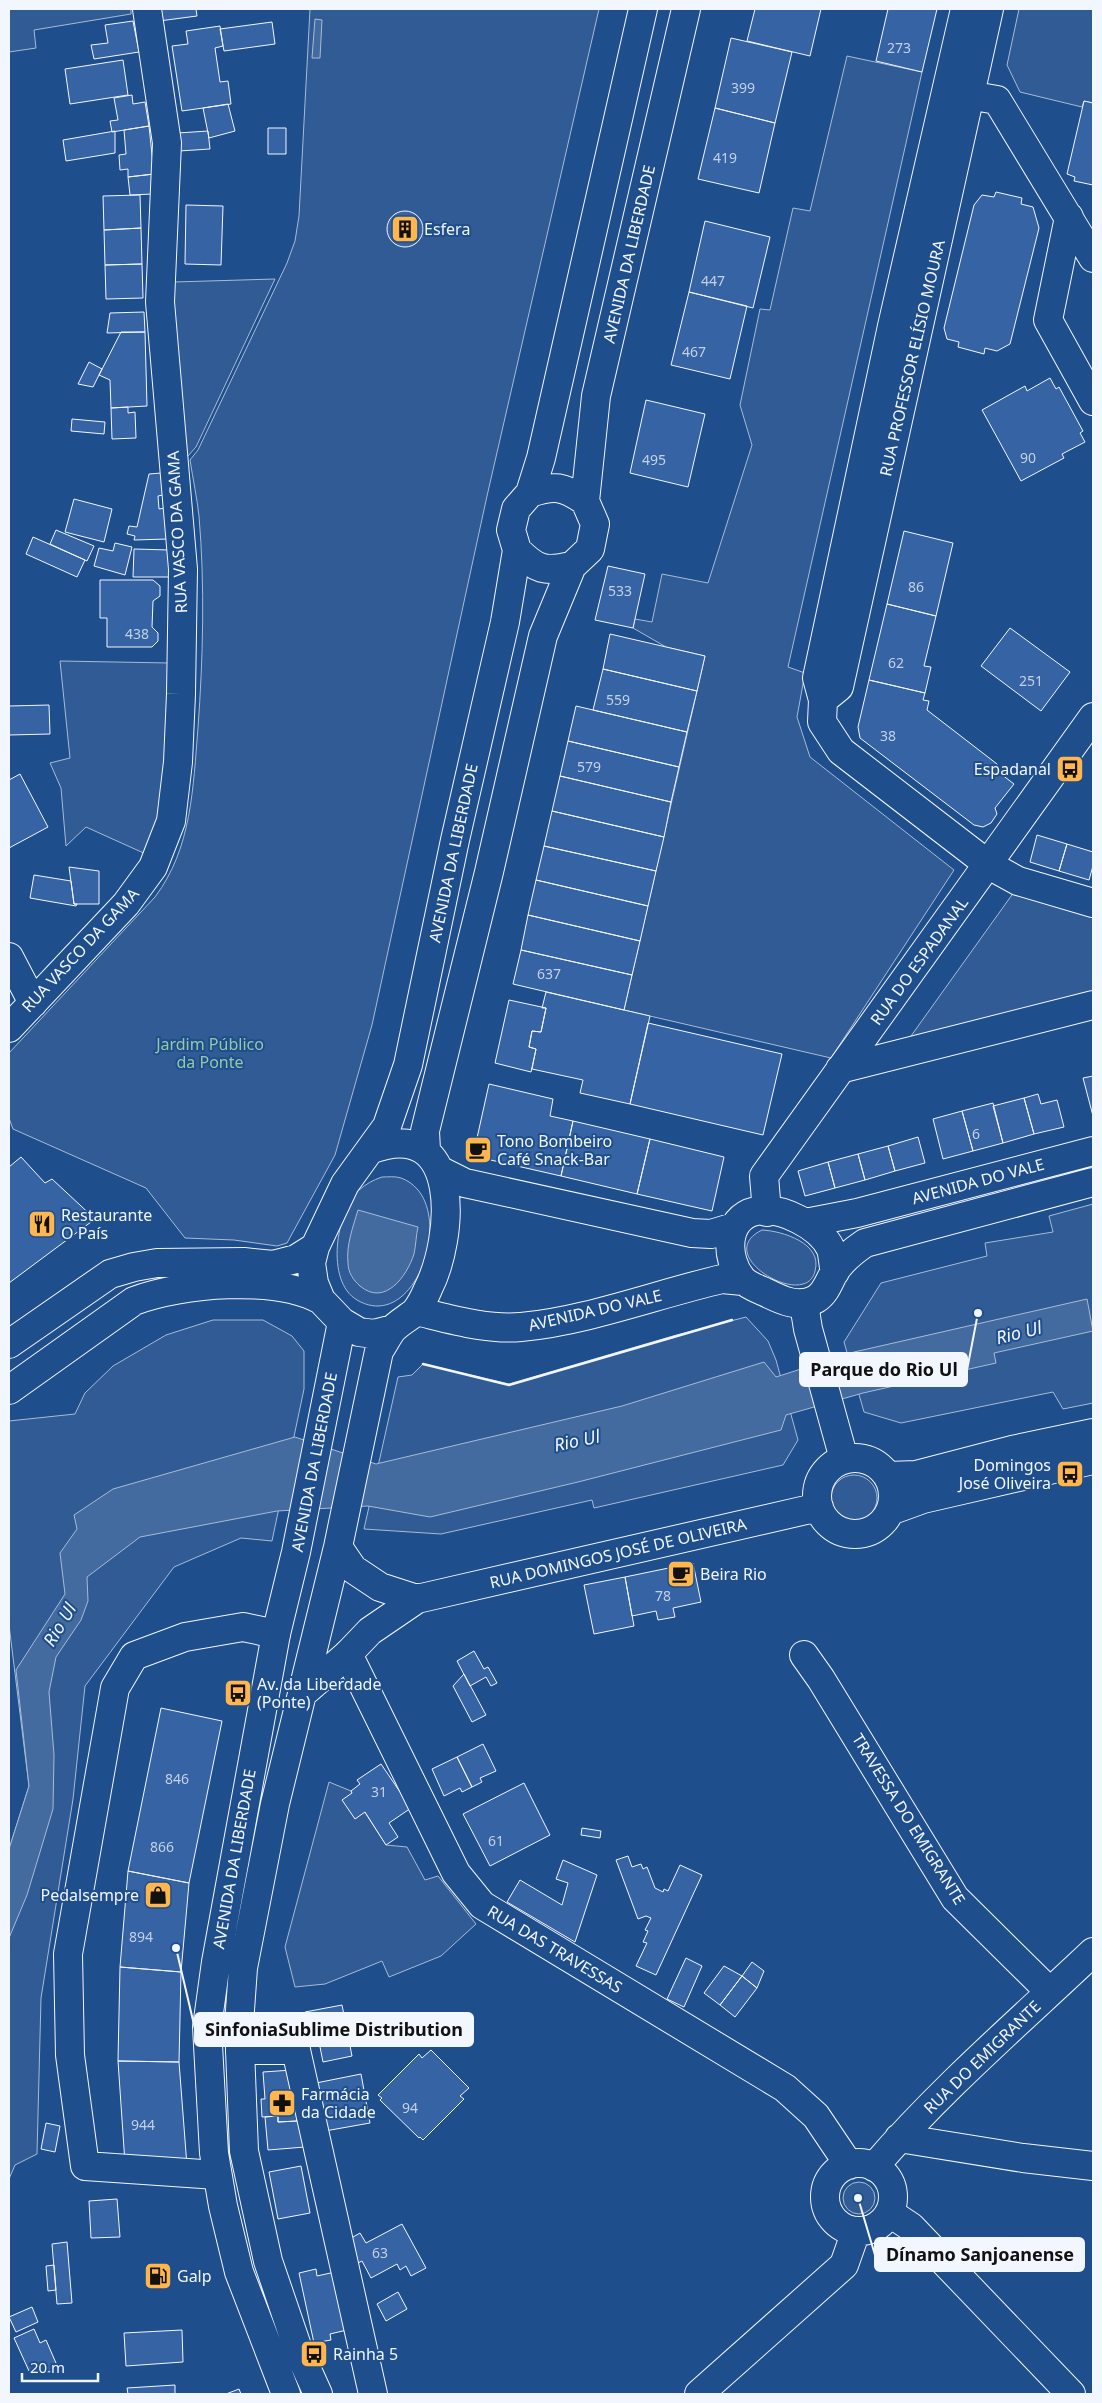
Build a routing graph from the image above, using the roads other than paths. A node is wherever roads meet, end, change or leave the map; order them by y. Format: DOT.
graph roads {
  1 [pos="147,9"];
  2 [pos="643,9"];
  3 [pos="686,9"];
  4 [pos="965,9"];
  5 [pos="989,9"];
  6 [pos="968,95"];
  7 [pos="1069,217"];
  8 [pos="1093,258"];
  9 [pos="1093,401"];
  10 [pos="530,494"];
  11 [pos="585,501"];
  12 [pos="517,550"];
  13 [pos="572,566"];
  14 [pos="823,700"];
  15 [pos="1093,717"];
  16 [pos="1084,751"];
  17 [pos="989,865"];
  18 [pos="1093,903"];
  19 [pos="9,957"];
  20 [pos="33,1003"];
  21 [pos="1093,1005"];
  22 [pos="9,1028"];
  23 [pos="840,1070"];
  24 [pos="372,1150"];
  25 [pos="1093,1151"];
  26 [pos="433,1161"];
  27 [pos="1093,1182"];
  28 [pos="767,1212"];
  29 [pos="805,1223"];
  30 [pos="734,1227"];
  31 [pos="316,1247"];
  32 [pos="834,1272"];
  33 [pos="744,1281"];
  34 [pos="321,1300"];
  35 [pos="804,1304"];
  36 [pos="416,1311"];
  37 [pos="342,1322"];
  38 [pos="393,1329"];
  39 [pos="9,1344"];
  40 [pos="9,1390"];
  41 [pos="1093,1434"];
  42 [pos="844,1459"];
  43 [pos="1093,1460"];
  44 [pos="888,1476"];
  45 [pos="819,1507"];
  46 [pos="890,1511"];
  47 [pos="338,1547"];
  48 [pos="417,1599"];
  49 [pos="276,1634"];
  50 [pos="348,1654"];
  51 [pos="804,1655"];
  52 [pos="302,1694"];
  53 [pos="1093,1952"];
  54 [pos="1050,1992"];
  55 [pos="240,2050"];
  56 [pos="899,2138"];
  57 [pos="862,2166"];
  58 [pos="1093,2166"];
  59 [pos="217,2175"];
  60 [pos="890,2213"];
  61 [pos="856,2231"];
  62 [pos="286,2394"];
  63 [pos="318,2394"];
  64 [pos="373,2394"];
  65 [pos="699,2394"];
  66 [pos="1071,2394"];
  1 -- 20 [label="main road, RUA VASCO DA GAMA"];
  2 -- 10 [label="main road, AVENIDA DA LIBERDADE"];
  3 -- 11 [label="main road, AVENIDA DA LIBERDADE"];
  4 -- 14 [label="main road, RUA PROFESSOR ELÍSIO MOURA"];
  5 -- 6 [label="main road, RUA PROFESSOR ELÍSIO MOURA"];
  6 -- 7 [label="main road"];
  6 -- 14 [label="main road, RUA PROFESSOR ELÍSIO MOURA"];
  7 -- 8 [label="main road"];
  7 -- 9 [label="main road"];
  10 -- 11 [label="main road"];
  10 -- 12 [label="main road, AVENIDA DA LIBERDADE"];
  11 -- 13 [label="main road, AVENIDA DA LIBERDADE"];
  12 -- 13 [label="main road"];
  12 -- 24 [label="main road, AVENIDA DA LIBERDADE"];
  13 -- 26 [label="main road, AVENIDA DA LIBERDADE"];
  14 -- 17 [label="main road, RUA PROFESSOR ELÍSIO MOURA"];
  15 -- 16 [label="main road, RUA DO ESPADANAL"];
  16 -- 17 [label="main road, RUA DO ESPADANAL"];
  17 -- 18 [label="main road, RUA PROFESSOR ELÍSIO MOURA"];
  17 -- 23 [label="main road, RUA DO ESPADANAL"];
  19 -- 20 [label="main road"];
  20 -- 22 [label="main road, RUA VASCO DA GAMA"];
  21 -- 23 [label="main road"];
  23 -- 28 [label="main road, RUA DO ESPADANAL"];
  24 -- 26 [label="main road"];
  24 -- 31 [label="main road, AVENIDA DA LIBERDADE"];
  25 -- 29 [label="main road, AVENIDA DO VALE"];
  26 -- 30 [label="main road"];
  26 -- 36 [label="main road, AVENIDA DA LIBERDADE"];
  27 -- 32 [label="main road, AVENIDA DO VALE"];
  28 -- 29 [label="main road"];
  28 -- 30 [label="main road"];
  29 -- 32 [label="main road"];
  30 -- 33 [label="main road"];
  31 -- 34 [label="main road, AVENIDA DA LIBERDADE"];
  31 -- 39 [label="main road"];
  32 -- 35 [label="main road, AVENIDA DO VALE"];
  33 -- 35 [label="main road, AVENIDA DO VALE"];
  33 -- 36 [label="main road, AVENIDA DO VALE"];
  34 -- 37 [label="main road, AVENIDA DA LIBERDADE"];
  34 -- 40 [label="main road"];
  35 -- 42 [label="main road"];
  36 -- 38 [label="main road, AVENIDA DA LIBERDADE"];
  37 -- 38 [label="main road, AVENIDA DA LIBERDADE"];
  37 -- 49 [label="main road, AVENIDA DA LIBERDADE"];
  38 -- 47 [label="main road, AVENIDA DA LIBERDADE"];
  41 -- 44 [label="main road"];
  42 -- 44 [label="main road"];
  42 -- 45 [label="main road"];
  43 -- 46 [label="main road"];
  44 -- 46 [label="main road"];
  45 -- 46 [label="main road"];
  45 -- 48 [label="main road, RUA DOMINGOS JOSÉ DE OLIVEIRA"];
  47 -- 48 [label="main road"];
  47 -- 52 [label="main road, AVENIDA DA LIBERDADE"];
  48 -- 50 [label="main road, RUA DOMINGOS JOSÉ DE OLIVEIRA"];
  49 -- 59 [label="main road, AVENIDA DA LIBERDADE"];
  49 -- 59 [label="main road"];
  50 -- 52 [label="main road, RUA DOMINGOS JOSÉ DE OLIVEIRA"];
  50 -- 57 [label="main road, RUA DAS TRAVESSAS"];
  51 -- 54 [label="main road, TRAVESSA DO EMIGRANTE"];
  52 -- 55 [label="main road, AVENIDA DA LIBERDADE"];
  53 -- 54 [label="main road, RUA DO EMIGRANTE"];
  54 -- 56 [label="main road, RUA DO EMIGRANTE"];
  55 -- 63 [label="main road, AVENIDA DA LIBERDADE"];
  55 -- 64 [label="main road"];
  56 -- 57 [label="main road, RUA DO EMIGRANTE"];
  56 -- 58 [label="main road"];
  57 -- 60 [label="main road"];
  57 -- 61 [label="main road, RUA DO EMIGRANTE"];
  59 -- 62 [label="main road, AVENIDA DA LIBERDADE"];
  60 -- 61 [label="main road"];
  60 -- 66 [label="main road"];
  61 -- 65 [label="main road"];
}
